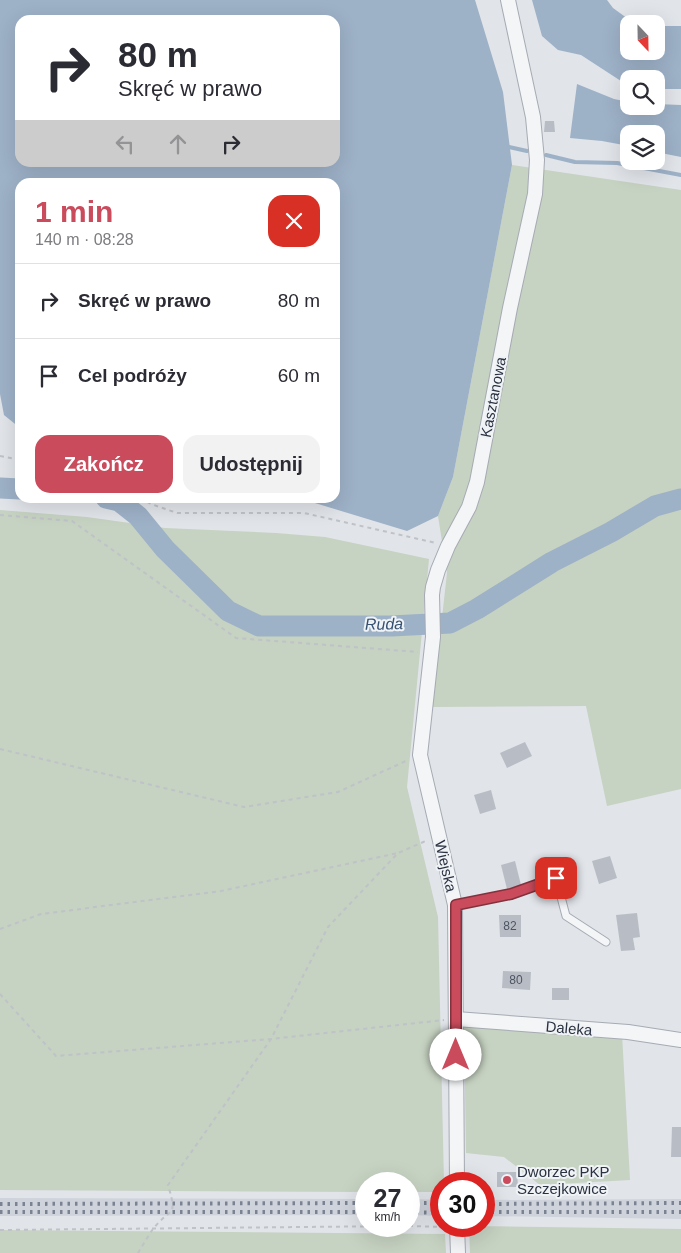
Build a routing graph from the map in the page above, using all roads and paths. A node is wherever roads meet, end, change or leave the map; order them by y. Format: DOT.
graph roads {
  1 [pos="508,0"];
  2 [pos="0,456"];
  3 [pos="15,459"];
  4 [pos="148,503"];
  5 [pos="0,516"];
  6 [pos="448,546"];
  7 [pos="431,652"];
  8 [pos="0,749"];
  9 [pos="420,754"];
  10 [pos="427,788"];
  11 [pos="439,834"];
  12 [pos="398,853"];
  13 [pos="456,905"];
  14 [pos="0,929"];
  15 [pos="606,942"];
  16 [pos="0,994"];
  17 [pos="456,1019"];
  18 [pos="271,1039"];
  19 [pos="681,1040"];
  20 [pos="457,1172"];
  21 [pos="355,1226"];
  22 [pos="154,1228"];
  23 [pos="0,1230"];
  24 [pos="457,1237"];
  25 [pos="138,1253"];
  26 [pos="458,1253"];
  1 -- 6 [label="street, Kasztanowa"];
  2 -- 3 [label="path"];
  4 -- 6 [label="path"];
  5 -- 7 [label="path"];
  6 -- 7 [label="street, Kasztanowa"];
  7 -- 9 [label="street, Kasztanowa"];
  8 -- 9 [label="path"];
  9 -- 10 [label="street, Kasztanowa"];
  10 -- 11 [label="street, Wiejska"];
  11 -- 12 [label="path"];
  11 -- 13 [label="street, Wiejska"];
  12 -- 14 [label="path"];
  12 -- 18 [label="path"];
  13 -- 15 [label="lane"];
  13 -- 17 [label="street, Wiejska"];
  16 -- 18 [label="path"];
  17 -- 18 [label="path"];
  17 -- 19 [label="street, Daleka"];
  17 -- 20 [label="street, Wiejska"];
  18 -- 22 [label="path"];
  21 -- 22 [label="path"];
  22 -- 23 [label="path"];
  22 -- 25 [label="path"];
  24 -- 26 [label="street"];
}
